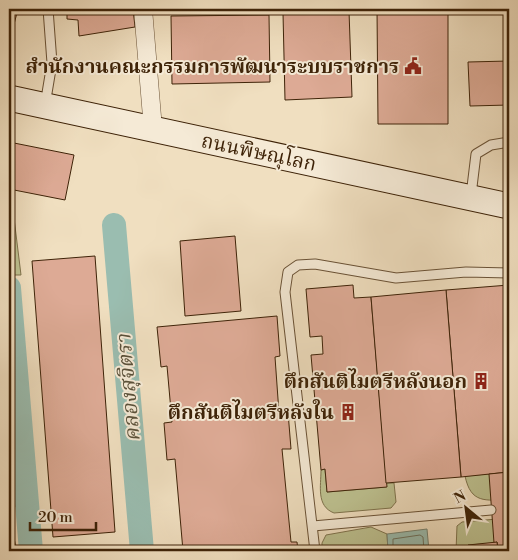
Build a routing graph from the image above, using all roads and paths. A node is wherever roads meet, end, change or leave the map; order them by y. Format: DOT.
graph roads {
  1 [pos="48,9"];
  2 [pos="143,9"];
  3 [pos="9,98"];
  4 [pos="45,107"];
  5 [pos="152,129"];
  6 [pos="509,142"];
  7 [pos="471,198"];
  8 [pos="509,206"];
  9 [pos="509,273"];
  10 [pos="491,510"];
  11 [pos="313,526"];
  12 [pos="9,539"];
  13 [pos="12,551"];
  14 [pos="315,551"];
  1 -- 4 [label="lane"];
  2 -- 5 [label="street"];
  3 -- 4 [label="main road, ถนนพิษณุโลก"];
  4 -- 5 [label="main road, ถนนพิษณุโลก"];
  5 -- 7 [label="main road, ถนนพิษณุโลก"];
  6 -- 7 [label="lane"];
  7 -- 8 [label="main road, ถนนพิษณุโลก"];
  9 -- 11 [label="lane"];
  10 -- 11 [label="lane"];
  11 -- 14 [label="lane"];
  12 -- 13 [label="lane"];
}
